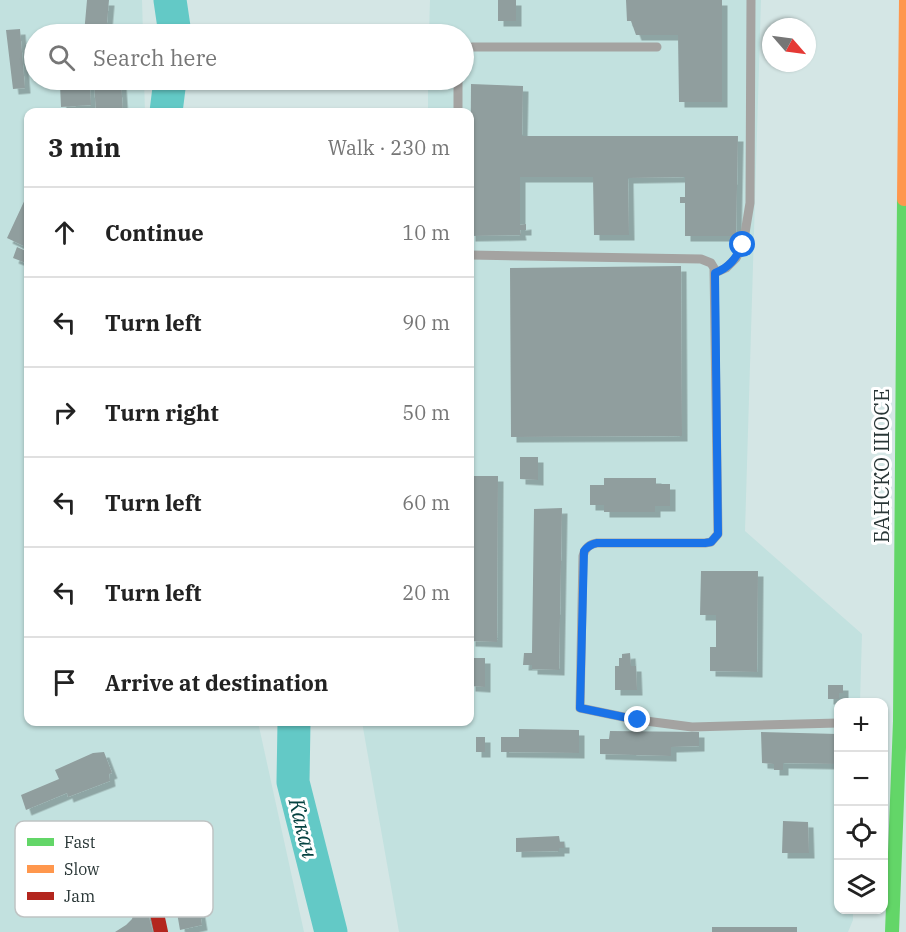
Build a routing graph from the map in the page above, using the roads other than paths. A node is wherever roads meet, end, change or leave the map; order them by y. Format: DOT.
graph roads {
  1 [pos="751,0"];
  2 [pos="906,0"];
  3 [pos="474,47"];
  4 [pos="657,47"];
  5 [pos="458,90"];
  6 [pos="458,108"];
  7 [pos="474,255"];
  8 [pos="715,273"];
  9 [pos="834,723"];
  10 [pos="158,917"];
  11 [pos="161,932"];
  12 [pos="892,932"];
  1 -- 8 [label="lane"];
  2 -- 12 [label="street, БАНСКО ШОСЕ"];
  3 -- 4 [label="lane"];
  5 -- 6 [label="lane"];
  7 -- 8 [label="lane"];
  8 -- 9 [label="lane"];
  10 -- 11 [label="street"];
}
